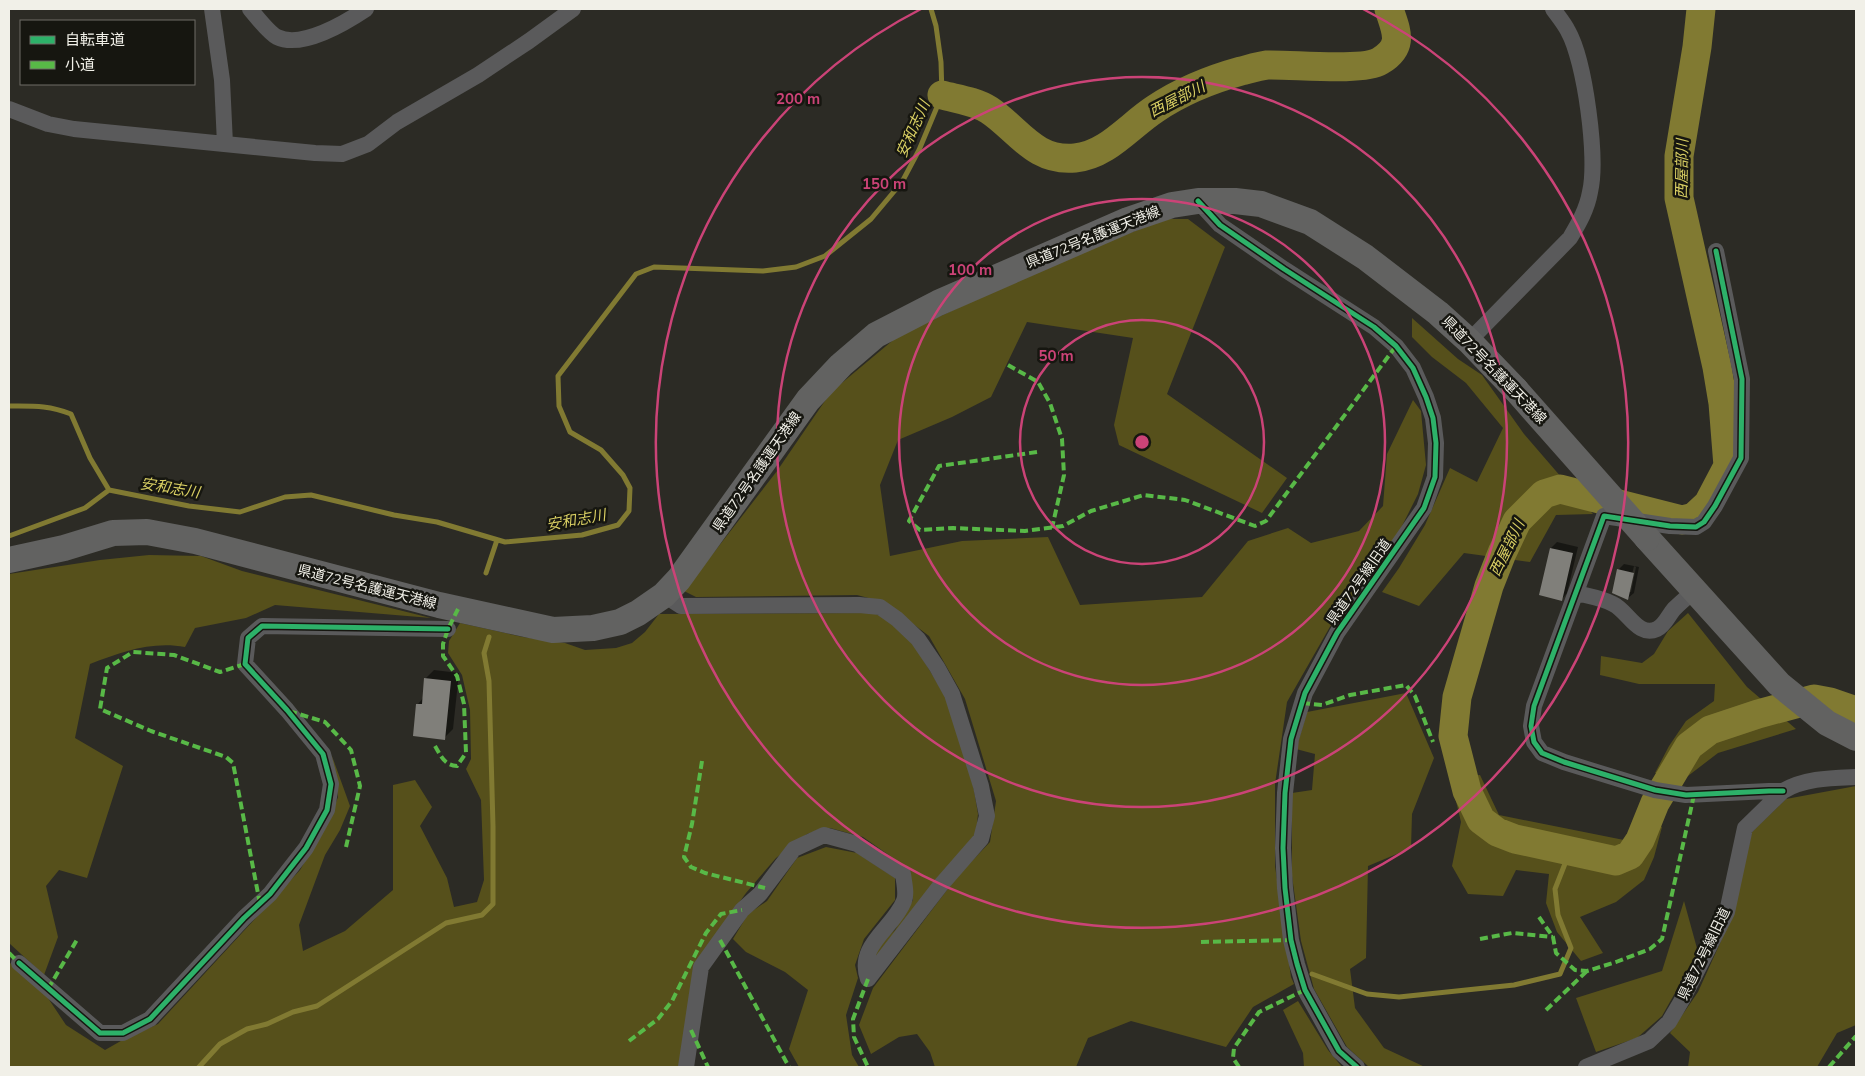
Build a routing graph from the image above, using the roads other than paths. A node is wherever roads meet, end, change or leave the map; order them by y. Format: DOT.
graph roads {
  1 [pos="212,9"];
  2 [pos="250,9"];
  3 [pos="366,9"];
  4 [pos="573,9"];
  5 [pos="1553,9"];
  6 [pos="9,109"];
  7 [pos="225,144"];
  8 [pos="1198,201"];
  9 [pos="1716,251"];
  10 [pos="1469,341"];
  11 [pos="9,560"];
  12 [pos="1694,591"];
  13 [pos="1576,593"];
  14 [pos="664,595"];
  15 [pos="448,628"];
  16 [pos="1848,734"];
  17 [pos="1856,777"];
  18 [pos="1783,792"];
  19 [pos="18,963"];
  20 [pos="686,1067"];
  21 [pos="1357,1067"];
  22 [pos="1586,1067"];
  1 -- 7 [label="street"];
  2 -- 3 [label="street"];
  4 -- 7 [label="street"];
  5 -- 10 [label="street"];
  6 -- 7 [label="street"];
  8 -- 10 [label="main road, 県道72号名護運天港線"];
  8 -- 14 [label="main road, 県道72号名護運天港線"];
  8 -- 21 [label="street, 県道72号線旧道"];
  9 -- 13 [label="street"];
  10 -- 12 [label="main road, 県道72号名護運天港線, bridge"];
  11 -- 14 [label="main road, 県道72号名護運天港線"];
  12 -- 13 [label="street"];
  12 -- 16 [label="main road, 県道72号名護運天港線"];
  13 -- 18 [label="street"];
  14 -- 20 [label="street"];
  15 -- 19 [label="street"];
  17 -- 18 [label="street, 県道72号線旧道"];
  18 -- 22 [label="street, 県道72号線旧道"];
}
